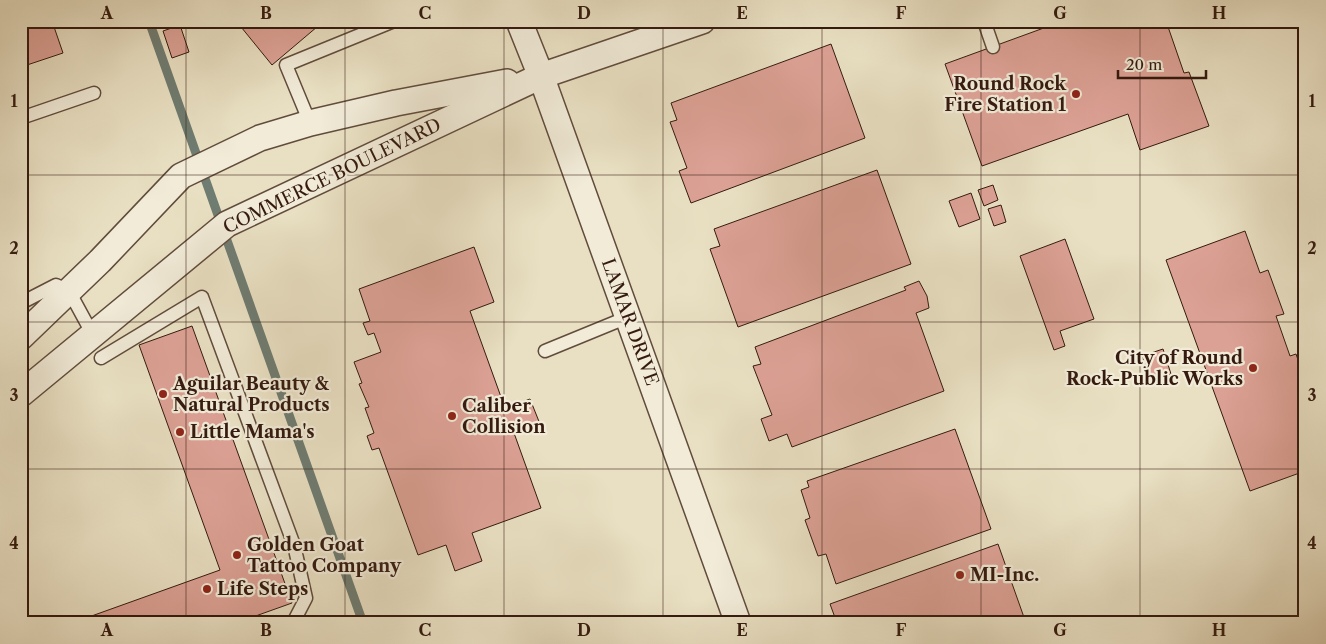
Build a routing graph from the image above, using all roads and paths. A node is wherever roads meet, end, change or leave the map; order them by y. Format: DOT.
graph roads {
  1 [pos="394,21"];
  2 [pos="519,21"];
  3 [pos="702,21"];
  4 [pos="984,21"];
  5 [pos="993,47"];
  6 [pos="541,76"];
  7 [pos="94,93"];
  8 [pos="21,118"];
  9 [pos="310,123"];
  10 [pos="69,291"];
  11 [pos="21,303"];
  12 [pos="628,317"];
  13 [pos="93,335"];
  14 [pos="21,338"];
  15 [pos="545,351"];
  16 [pos="101,358"];
  17 [pos="21,394"];
  18 [pos="293,623"];
  19 [pos="738,623"];
  1 -- 9 [label="lane"];
  2 -- 6 [label="street, LAMAR DRIVE"];
  3 -- 6 [label="street, COMMERCE BOULEVARD"];
  4 -- 5 [label="lane"];
  6 -- 9 [label="street, COMMERCE BOULEVARD"];
  6 -- 12 [label="street, LAMAR DRIVE"];
  6 -- 13 [label="street, COMMERCE BOULEVARD"];
  7 -- 8 [label="lane"];
  9 -- 10 [label="street, COMMERCE BOULEVARD"];
  10 -- 11 [label="lane"];
  10 -- 13 [label="lane"];
  10 -- 14 [label="street, COMMERCE BOULEVARD"];
  12 -- 15 [label="lane"];
  12 -- 19 [label="street, LAMAR DRIVE"];
  13 -- 17 [label="street, COMMERCE BOULEVARD"];
  16 -- 18 [label="lane"];
}
